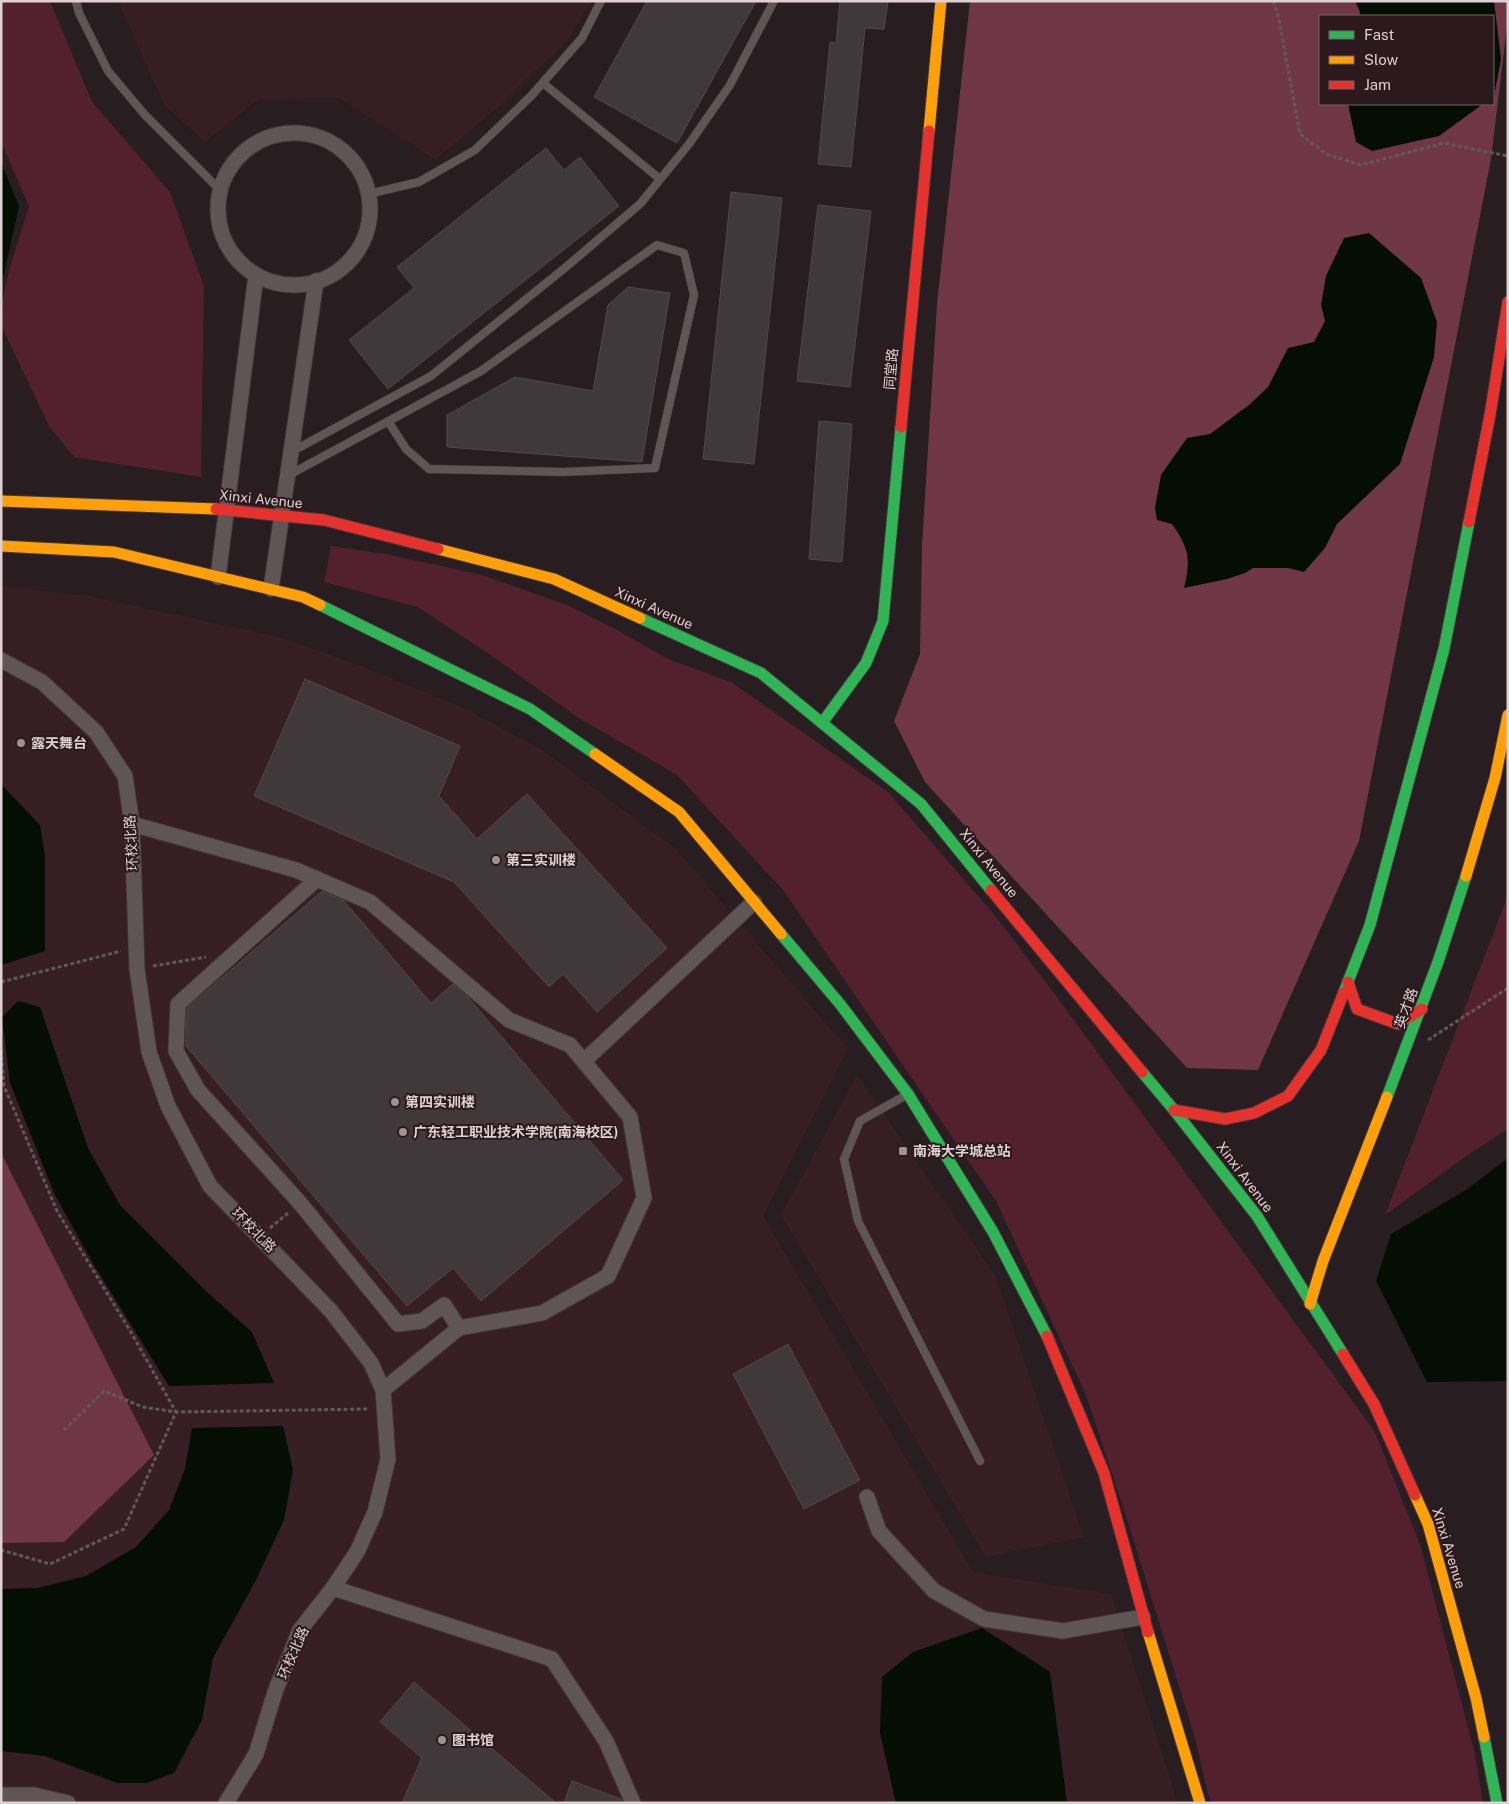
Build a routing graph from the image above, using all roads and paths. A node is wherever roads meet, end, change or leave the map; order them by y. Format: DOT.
graph roads {
  1 [pos="76,1"];
  2 [pos="601,1"];
  3 [pos="774,1"];
  4 [pos="941,1"];
  5 [pos="1273,1"];
  6 [pos="543,82"];
  7 [pos="1508,156"];
  8 [pos="660,179"];
  9 [pos="220,190"];
  10 [pos="368,194"];
  11 [pos="256,276"];
  12 [pos="316,281"];
  13 [pos="1508,302"];
  14 [pos="388,421"];
  15 [pos="290,452"];
  16 [pos="287,476"];
  17 [pos="1,500"];
  18 [pos="228,509"];
  19 [pos="281,516"];
  20 [pos="1,546"];
  21 [pos="218,577"];
  22 [pos="271,589"];
  23 [pos="1,660"];
  24 [pos="1508,715"];
  25 [pos="822,723"];
  26 [pos="132,824"];
  27 [pos="317,879"];
  28 [pos="754,902"];
  29 [pos="136,947"];
  30 [pos="235,952"];
  31 [pos="138,969"];
  32 [pos="1,982"];
  33 [pos="1348,982"];
  34 [pos="1508,988"];
  35 [pos="1422,1009"];
  36 [pos="1426,1042"];
  37 [pos="1,1050"];
  38 [pos="584,1061"];
  39 [pos="908,1094"];
  40 [pos="1174,1110"];
  41 [pos="300,1203"];
  42 [pos="260,1236"];
  43 [pos="1310,1304"];
  44 [pos="458,1328"];
  45 [pos="383,1390"];
  46 [pos="384,1409"];
  47 [pos="176,1412"];
  48 [pos="64,1430"];
  49 [pos="980,1461"];
  50 [pos="867,1497"];
  51 [pos="1,1550"];
  52 [pos="333,1588"];
  53 [pos="1143,1617"];
  54 [pos="1,1795"];
  55 [pos="68,1803"];
  56 [pos="226,1803"];
  57 [pos="633,1803"];
  58 [pos="1200,1803"];
  59 [pos="1497,1803"];
  1 -- 9 [label="lane"];
  2 -- 6 [label="lane"];
  3 -- 8 [label="lane"];
  4 -- 25 [label="main road, 同堂路"];
  5 -- 7 [label="path"];
  6 -- 8 [label="lane"];
  6 -- 10 [label="lane"];
  8 -- 15 [label="lane"];
  9 -- 10 [label="street"];
  9 -- 11 [label="street"];
  10 -- 12 [label="street"];
  11 -- 12 [label="street"];
  11 -- 18 [label="street"];
  12 -- 15 [label="street"];
  13 -- 33 [label="main road"];
  14 -- 14 [label="lane"];
  14 -- 16 [label="lane"];
  15 -- 16 [label="street"];
  16 -- 19 [label="street"];
  17 -- 18 [label="main road, Xinxi Avenue"];
  18 -- 19 [label="main road, Xinxi Avenue"];
  18 -- 21 [label="street"];
  19 -- 22 [label="street"];
  19 -- 25 [label="main road, Xinxi Avenue"];
  20 -- 21 [label="main road"];
  21 -- 22 [label="main road"];
  22 -- 28 [label="main road"];
  23 -- 26 [label="street, 环校北路"];
  24 -- 35 [label="main road, 英才路"];
  25 -- 40 [label="main road, Xinxi Avenue"];
  26 -- 27 [label="street"];
  26 -- 29 [label="street, 环校北路"];
  27 -- 30 [label="street"];
  27 -- 38 [label="street"];
  28 -- 38 [label="street"];
  28 -- 39 [label="main road"];
  29 -- 31 [label="street, 环校北路"];
  29 -- 32 [label="path"];
  30 -- 31 [label="path"];
  30 -- 41 [label="street"];
  31 -- 42 [label="street, 环校北路"];
  33 -- 35 [label="main road"];
  33 -- 40 [label="main road"];
  34 -- 36 [label="path"];
  35 -- 43 [label="main road, 英才路"];
  37 -- 47 [label="path"];
  38 -- 44 [label="street"];
  39 -- 49 [label="lane"];
  39 -- 53 [label="main road"];
  40 -- 43 [label="main road, Xinxi Avenue"];
  41 -- 42 [label="path"];
  41 -- 44 [label="street"];
  42 -- 45 [label="street, 环校北路"];
  43 -- 59 [label="main road, Xinxi Avenue"];
  44 -- 45 [label="street"];
  45 -- 46 [label="street, 环校北路"];
  46 -- 47 [label="path"];
  46 -- 52 [label="street, 环校北路"];
  47 -- 48 [label="path"];
  47 -- 51 [label="path"];
  50 -- 53 [label="street"];
  52 -- 56 [label="street, 环校北路"];
  52 -- 57 [label="street"];
  53 -- 58 [label="main road"];
  54 -- 55 [label="street"];
}
